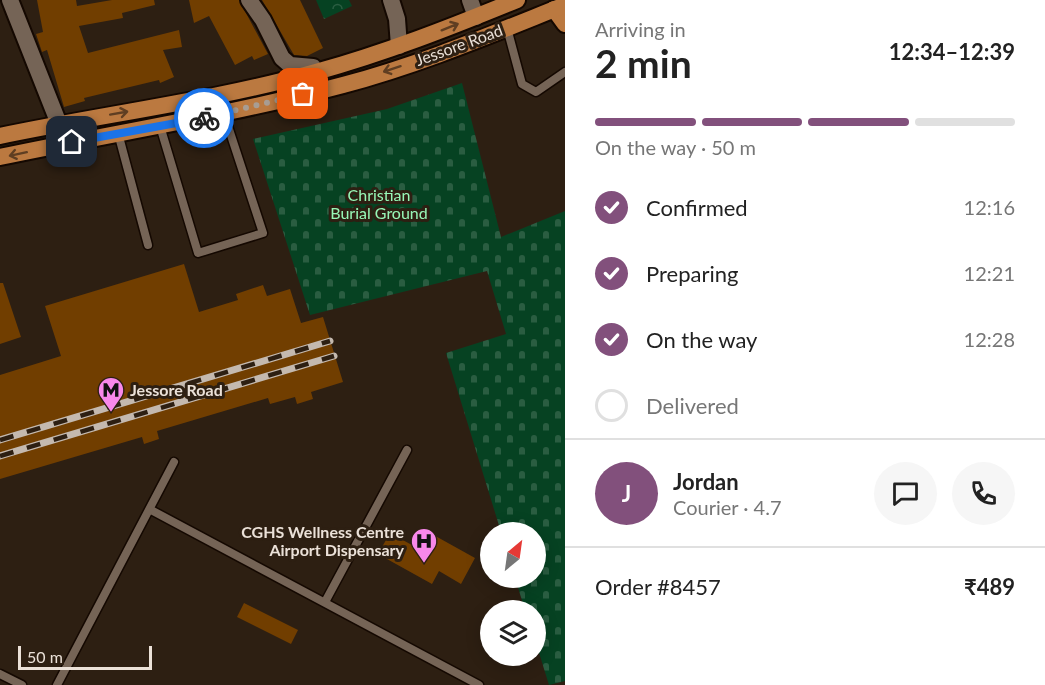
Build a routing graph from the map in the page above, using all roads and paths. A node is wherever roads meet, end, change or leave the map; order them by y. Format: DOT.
graph roads {
  1 [pos="10,0"];
  2 [pos="249,0"];
  3 [pos="392,0"];
  4 [pos="470,0"];
  5 [pos="517,0"];
  6 [pos="560,7"];
  7 [pos="476,17"];
  8 [pos="565,24"];
  9 [pos="507,27"];
  10 [pos="399,46"];
  11 [pos="316,72"];
  12 [pos="565,72"];
  13 [pos="323,89"];
  14 [pos="224,114"];
  15 [pos="59,124"];
  16 [pos="160,126"];
  17 [pos="118,133"];
  18 [pos="0,136"];
  19 [pos="0,157"];
  20 [pos="148,245"];
  21 [pos="407,450"];
  22 [pos="174,462"];
  23 [pos="151,510"];
  24 [pos="325,602"];
  25 [pos="0,674"];
  26 [pos="22,685"];
  27 [pos="57,685"];
  28 [pos="480,685"];
  1 -- 15 [label="street"];
  2 -- 11 [label="street"];
  3 -- 10 [label="street"];
  4 -- 7 [label="street"];
  5 -- 7 [label="main road, Jessore Road"];
  6 -- 8 [label="main road"];
  6 -- 9 [label="main road, Jessore Road"];
  10 -- 7 [label="main road, Jessore Road, one-way"];
  9 -- 12 [label="lane"];
  9 -- 13 [label="main road, Jessore Road, one-way"];
  10 -- 11 [label="main road, Jessore Road"];
  11 -- 13 [label="street"];
  15 -- 11 [label="main road, Jessore Road, one-way"];
  13 -- 14 [label="main road, Jessore Road"];
  14 -- 16 [label="main road, Jessore Road"];
  14 -- 16 [label="lane"];
  15 -- 18 [label="main road, Jessore Road"];
  16 -- 17 [label="main road, Jessore Road"];
  17 -- 19 [label="main road, Jessore Road, one-way"];
  17 -- 20 [label="lane"];
  21 -- 24 [label="lane"];
  22 -- 23 [label="lane"];
  23 -- 24 [label="lane"];
  23 -- 27 [label="lane"];
  24 -- 28 [label="lane"];
  25 -- 26 [label="lane"];
}
